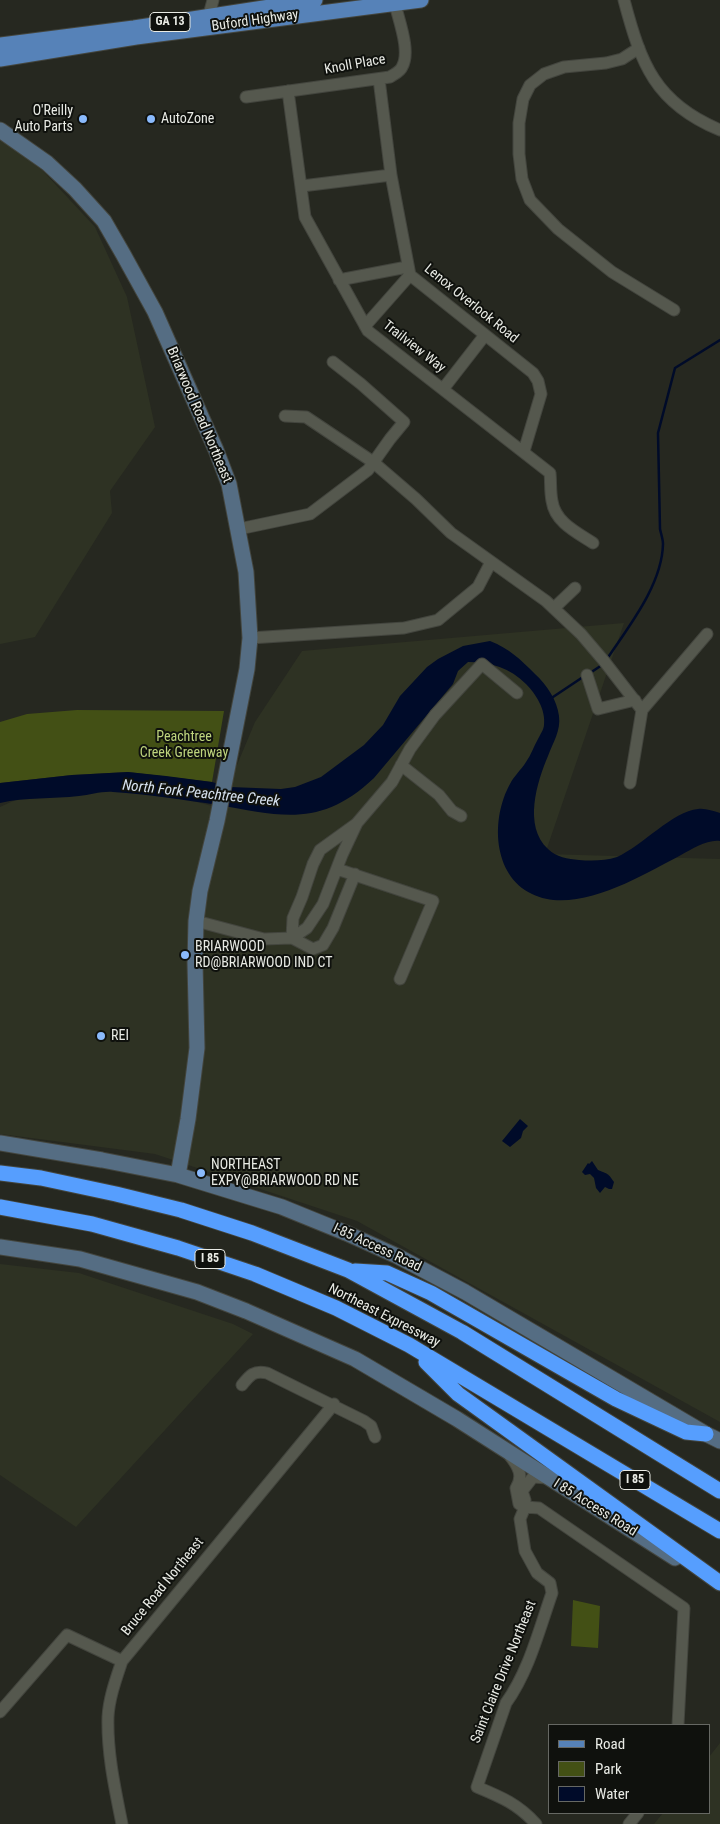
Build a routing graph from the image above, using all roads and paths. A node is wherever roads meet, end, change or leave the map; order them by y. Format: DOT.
graph roads {
  1 [pos="213,0"];
  2 [pos="315,0"];
  3 [pos="421,0"];
  4 [pos="624,0"];
  5 [pos="395,4"];
  6 [pos="209,15"];
  7 [pos="0,45"];
  8 [pos="639,48"];
  9 [pos="0,59"];
  10 [pos="379,79"];
  11 [pos="288,91"];
  12 [pos="246,97"];
  13 [pos="0,130"];
  14 [pos="720,130"];
  15 [pos="391,175"];
  16 [pos="302,186"];
  17 [pos="408,271"];
  18 [pos="339,280"];
  19 [pos="674,310"];
  20 [pos="365,326"];
  21 [pos="485,335"];
  22 [pos="333,362"];
  23 [pos="443,389"];
  24 [pos="285,416"];
  25 [pos="524,451"];
  26 [pos="373,462"];
  27 [pos="239,529"];
  28 [pos="592,543"];
  29 [pos="491,562"];
  30 [pos="574,588"];
  31 [pos="554,608"];
  32 [pos="707,634"];
  33 [pos="250,638"];
  34 [pos="586,674"];
  35 [pos="517,693"];
  36 [pos="635,700"];
  37 [pos="642,710"];
  38 [pos="401,765"];
  39 [pos="630,783"];
  40 [pos="461,816"];
  41 [pos="357,823"];
  42 [pos="337,869"];
  43 [pos="355,874"];
  44 [pos="196,921"];
  45 [pos="292,938"];
  46 [pos="400,979"];
  47 [pos="0,1143"];
  48 [pos="0,1173"];
  49 [pos="178,1175"];
  50 [pos="0,1207"];
  51 [pos="0,1247"];
  52 [pos="348,1270"];
  53 [pos="409,1345"];
  54 [pos="242,1385"];
  55 [pos="334,1404"];
  56 [pos="706,1434"];
  57 [pos="375,1437"];
  58 [pos="720,1441"];
  59 [pos="508,1452"];
  60 [pos="548,1478"];
  61 [pos="523,1483"];
  62 [pos="720,1491"];
  63 [pos="525,1507"];
  64 [pos="720,1531"];
  65 [pos="720,1584"];
  66 [pos="122,1661"];
  67 [pos="0,1712"];
  68 [pos="678,1724"];
  69 [pos="637,1814"];
  70 [pos="122,1824"];
  71 [pos="536,1824"];
  72 [pos="629,1824"];
  1 -- 6 [label="street"];
  2 -- 6 [label="main road, Buford Highway / GA 13"];
  3 -- 5 [label="main road, Buford Highway / GA 13"];
  4 -- 8 [label="street"];
  5 -- 9 [label="main road, Buford Highway / GA 13"];
  5 -- 10 [label="street, Knoll Place"];
  6 -- 7 [label="main road, Buford Highway / GA 13"];
  8 -- 14 [label="street"];
  8 -- 19 [label="street"];
  10 -- 11 [label="street, Knoll Place"];
  10 -- 15 [label="street, Lenox Overlook Road"];
  11 -- 12 [label="street, Knoll Place"];
  11 -- 16 [label="street, Trailview Way"];
  13 -- 27 [label="main road, Briarwood Road Northeast"];
  15 -- 16 [label="street"];
  15 -- 17 [label="street, Lenox Overlook Road"];
  16 -- 18 [label="street, Trailview Way"];
  17 -- 18 [label="street"];
  17 -- 20 [label="street"];
  17 -- 21 [label="street, Lenox Overlook Road"];
  18 -- 20 [label="street, Trailview Way"];
  20 -- 23 [label="street, Trailview Way"];
  21 -- 23 [label="street"];
  21 -- 25 [label="street, Lenox Overlook Road"];
  22 -- 26 [label="street"];
  23 -- 25 [label="street, Trailview Way"];
  24 -- 26 [label="street"];
  25 -- 28 [label="street, Trailview Way"];
  26 -- 27 [label="street"];
  26 -- 29 [label="street"];
  27 -- 33 [label="main road, Briarwood Road Northeast"];
  29 -- 31 [label="street"];
  29 -- 33 [label="street"];
  30 -- 31 [label="street"];
  31 -- 36 [label="street"];
  32 -- 37 [label="street"];
  33 -- 44 [label="main road, Briarwood Road Northeast"];
  34 -- 36 [label="street"];
  35 -- 38 [label="street"];
  36 -- 37 [label="street"];
  37 -- 39 [label="street"];
  38 -- 40 [label="street"];
  38 -- 41 [label="street"];
  41 -- 42 [label="street"];
  41 -- 45 [label="street"];
  42 -- 43 [label="street"];
  42 -- 45 [label="street"];
  43 -- 45 [label="street"];
  43 -- 46 [label="street"];
  44 -- 45 [label="street"];
  44 -- 49 [label="main road, Briarwood Road Northeast"];
  47 -- 49 [label="main road, I-85 Access Road"];
  48 -- 52 [label="highway, Northeast Expressway / I 85"];
  49 -- 56 [label="main road, I-85 Access Road"];
  50 -- 53 [label="highway, Northeast Expressway / I 85"];
  51 -- 59 [label="main road, I 85 Access Road"];
  52 -- 56 [label="highway"];
  52 -- 62 [label="highway, Northeast Expressway / I 85"];
  53 -- 64 [label="highway, Northeast Expressway / I 85"];
  53 -- 65 [label="highway"];
  54 -- 55 [label="street"];
  55 -- 57 [label="street"];
  55 -- 66 [label="street, Bruce Road Northeast"];
  56 -- 58 [label="main road, I-85 Access Road"];
  59 -- 60 [label="main road, I 85 Access Road"];
  59 -- 61 [label="street, Saint Claire Drive Northeast"];
  60 -- 61 [label="street"];
  60 -- 65 [label="main road, I 85 Access Road"];
  61 -- 63 [label="street, Saint Claire Drive Northeast"];
  63 -- 68 [label="street"];
  63 -- 71 [label="street, Saint Claire Drive Northeast"];
  66 -- 67 [label="street"];
  66 -- 70 [label="street, Bruce Road Northeast"];
  69 -- 72 [label="street"];
}
